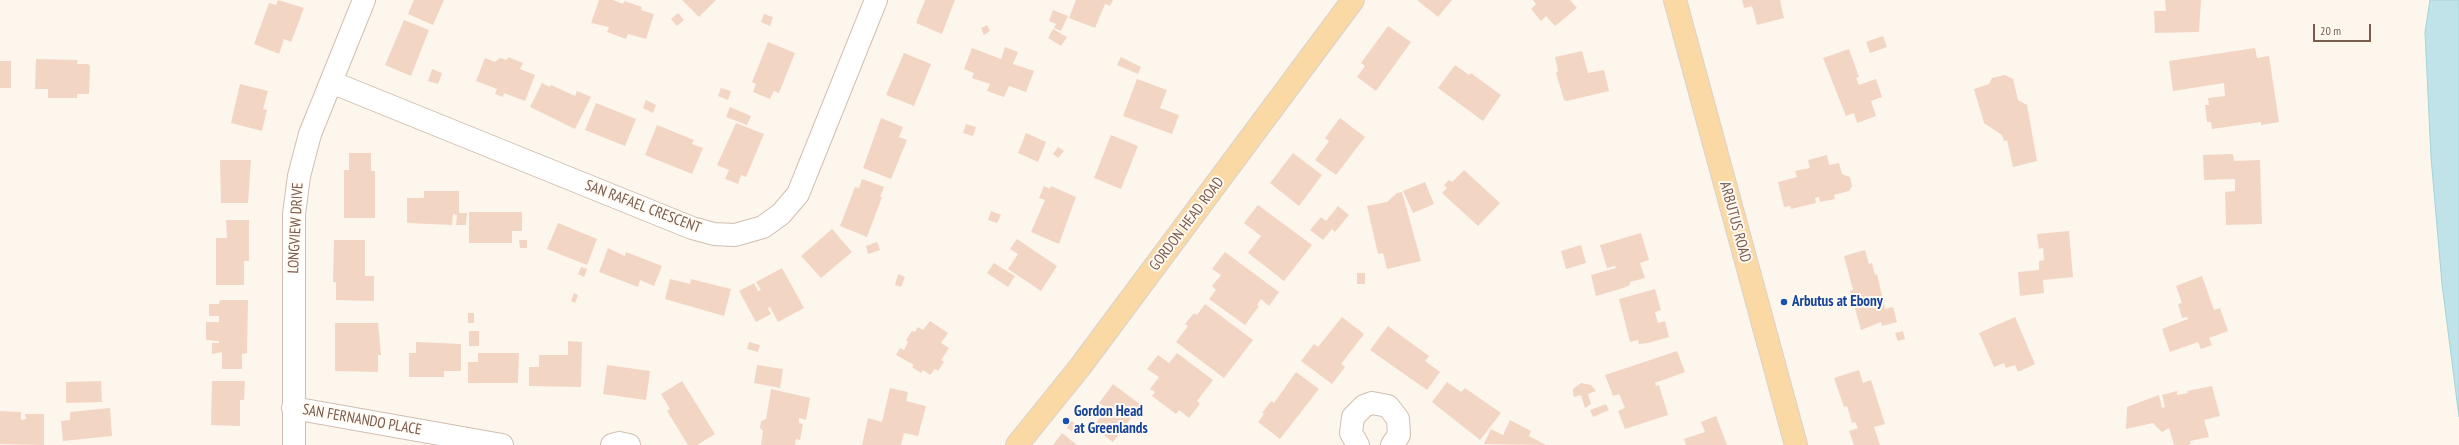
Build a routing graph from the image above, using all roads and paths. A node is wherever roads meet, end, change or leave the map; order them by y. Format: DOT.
graph roads {
  1 [pos="364,0"];
  2 [pos="876,0"];
  3 [pos="1354,0"];
  4 [pos="1675,0"];
  5 [pos="331,82"];
  6 [pos="293,408"];
  7 [pos="435,439"];
  8 [pos="1395,444"];
  9 [pos="294,445"];
  10 [pos="502,445"];
  11 [pos="612,445"];
  12 [pos="629,445"];
  13 [pos="1017,445"];
  14 [pos="1358,445"];
  15 [pos="1796,445"];
  1 -- 5 [label="street, LONGVIEW DRIVE"];
  2 -- 5 [label="street, SAN RAFAEL CRESCENT"];
  3 -- 13 [label="main road, GORDON HEAD ROAD"];
  4 -- 15 [label="main road, ARBUTUS ROAD"];
  5 -- 6 [label="street, LONGVIEW DRIVE"];
  6 -- 7 [label="street, SAN FERNANDO PLACE"];
  6 -- 9 [label="street, LONGVIEW DRIVE"];
  7 -- 10 [label="street, SAN FERNANDO PLACE"];
  8 -- 14 [label="street"];
  11 -- 12 [label="street"];
}
